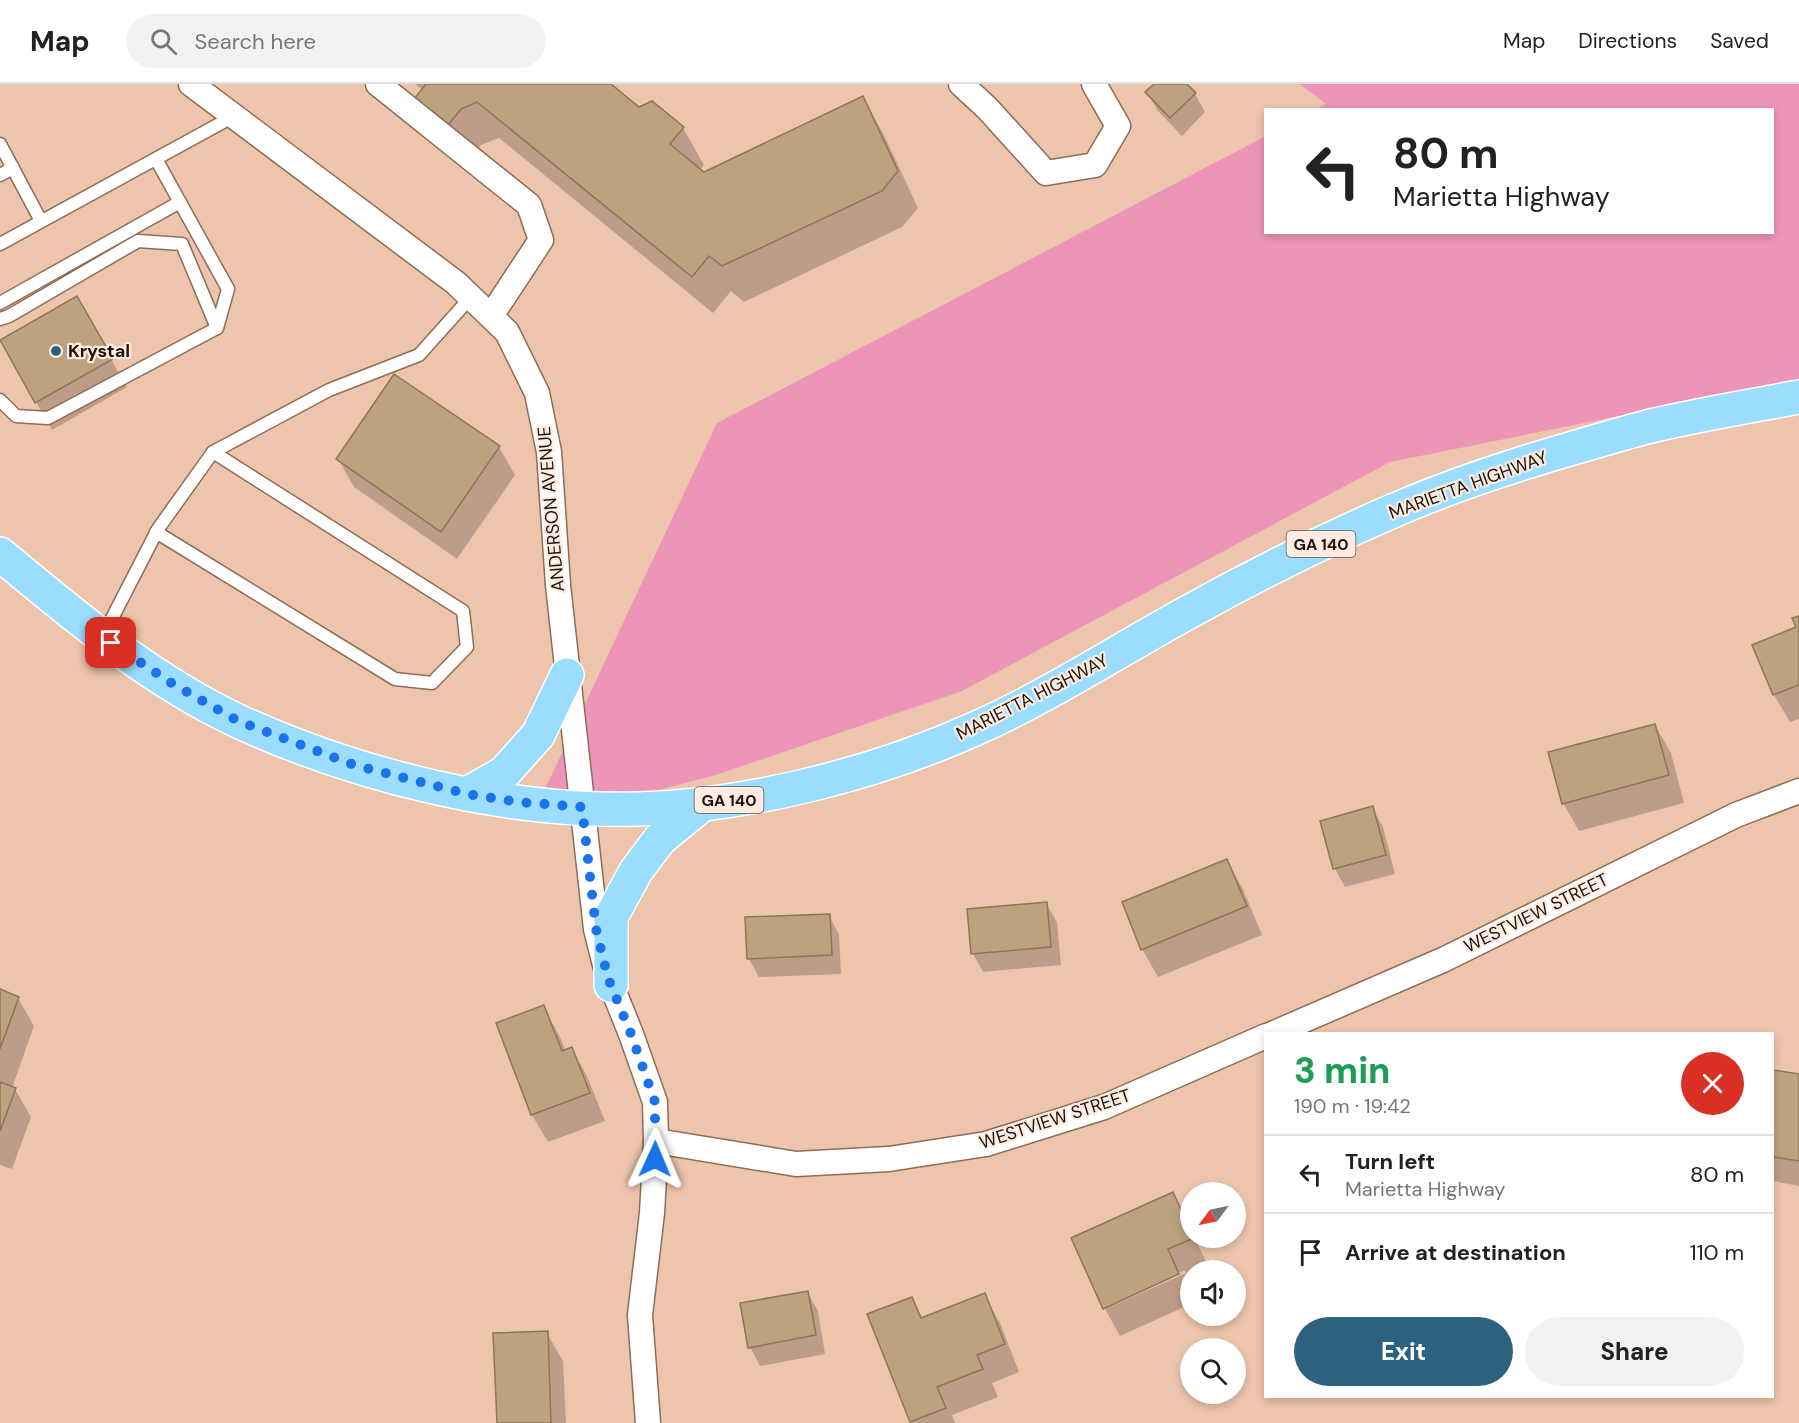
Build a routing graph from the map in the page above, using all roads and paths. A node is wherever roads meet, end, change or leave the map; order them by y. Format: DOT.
graph roads {
  1 [pos="191,84"];
  2 [pos="378,84"];
  3 [pos="961,84"];
  4 [pos="1094,84"];
  5 [pos="234,116"];
  6 [pos="0,144"];
  7 [pos="156,159"];
  8 [pos="13,168"];
  9 [pos="0,175"];
  10 [pos="180,202"];
  11 [pos="41,221"];
  12 [pos="0,244"];
  13 [pos="471,297"];
  14 [pos="0,303"];
  15 [pos="491,316"];
  16 [pos="0,319"];
  17 [pos="217,328"];
  18 [pos="1799,397"];
  19 [pos="0,400"];
  20 [pos="213,452"];
  21 [pos="156,532"];
  22 [pos="0,554"];
  23 [pos="102,637"];
  24 [pos="567,675"];
  25 [pos="1799,791"];
  26 [pos="467,794"];
  27 [pos="703,804"];
  28 [pos="582,807"];
  29 [pos="611,985"];
  30 [pos="1277,1032"];
  31 [pos="1264,1037"];
  32 [pos="656,1141"];
  33 [pos="648,1423"];
  1 -- 5 [label="street, ANDERSON AVENUE"];
  2 -- 15 [label="street"];
  3 -- 4 [label="street"];
  5 -- 7 [label="lane"];
  5 -- 13 [label="street, ANDERSON AVENUE"];
  6 -- 8 [label="lane"];
  7 -- 10 [label="lane"];
  7 -- 11 [label="lane"];
  8 -- 9 [label="lane"];
  8 -- 11 [label="lane"];
  10 -- 14 [label="lane"];
  10 -- 17 [label="lane"];
  11 -- 12 [label="lane"];
  13 -- 15 [label="street, ANDERSON AVENUE"];
  13 -- 20 [label="lane"];
  15 -- 24 [label="street, ANDERSON AVENUE"];
  16 -- 17 [label="lane"];
  17 -- 19 [label="lane"];
  18 -- 27 [label="main road, MARIETTA HIGHWAY / GA 140"];
  20 -- 21 [label="lane"];
  20 -- 21 [label="lane"];
  21 -- 23 [label="lane"];
  22 -- 23 [label="main road, MARIETTA HIGHWAY / GA 140"];
  23 -- 26 [label="main road, MARIETTA HIGHWAY / GA 140"];
  24 -- 26 [label="main road"];
  24 -- 28 [label="street, ANDERSON AVENUE"];
  25 -- 30 [label="street, WESTVIEW STREET"];
  26 -- 28 [label="main road, MARIETTA HIGHWAY / GA 140"];
  27 -- 28 [label="main road, MARIETTA HIGHWAY / GA 140"];
  27 -- 29 [label="main road"];
  28 -- 29 [label="street, ANDERSON AVENUE"];
  29 -- 32 [label="street, ANDERSON AVENUE"];
  31 -- 32 [label="street, WESTVIEW STREET"];
  32 -- 33 [label="street, ANDERSON AVENUE"];
}
